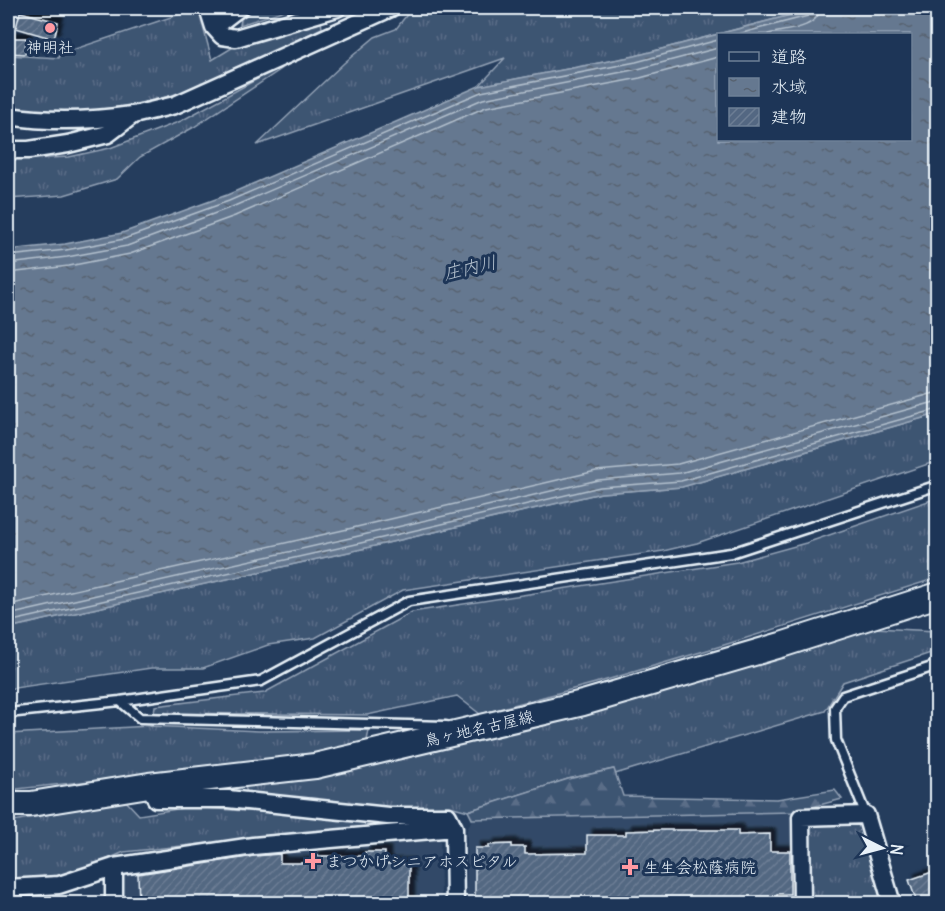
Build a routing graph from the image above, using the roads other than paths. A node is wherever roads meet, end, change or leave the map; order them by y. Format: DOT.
graph roads {
  1 [pos="208,8"];
  2 [pos="239,8"];
  3 [pos="337,8"];
  4 [pos="391,8"];
  5 [pos="214,27"];
  6 [pos="133,115"];
  7 [pos="8,116"];
  8 [pos="8,150"];
  9 [pos="938,485"];
  10 [pos="938,595"];
  11 [pos="938,665"];
  12 [pos="120,701"];
  13 [pos="8,712"];
  14 [pos="485,727"];
  15 [pos="149,785"];
  16 [pos="19,804"];
  17 [pos="866,815"];
  18 [pos="8,816"];
  19 [pos="454,828"];
  20 [pos="114,867"];
  21 [pos="8,888"];
  22 [pos="114,903"];
  23 [pos="455,903"];
  24 [pos="802,903"];
  25 [pos="892,903"];
  1 -- 5 [label="street"];
  2 -- 5 [label="street"];
  3 -- 5 [label="street"];
  4 -- 6 [label="street"];
  6 -- 7 [label="street"];
  6 -- 8 [label="street"];
  9 -- 12 [label="lane"];
  10 -- 14 [label="main road, 鳥ヶ地名古屋線"];
  11 -- 17 [label="lane"];
  12 -- 13 [label="lane"];
  12 -- 14 [label="lane"];
  14 -- 15 [label="main road, 鳥ヶ地名古屋線"];
  15 -- 16 [label="main road, 鳥ヶ地名古屋線"];
  15 -- 19 [label="street"];
  16 -- 18 [label="main road, 鳥ヶ地名古屋線"];
  17 -- 24 [label="street"];
  17 -- 25 [label="street"];
  19 -- 20 [label="street"];
  19 -- 23 [label="street"];
  20 -- 21 [label="street"];
  20 -- 22 [label="street"];
}
